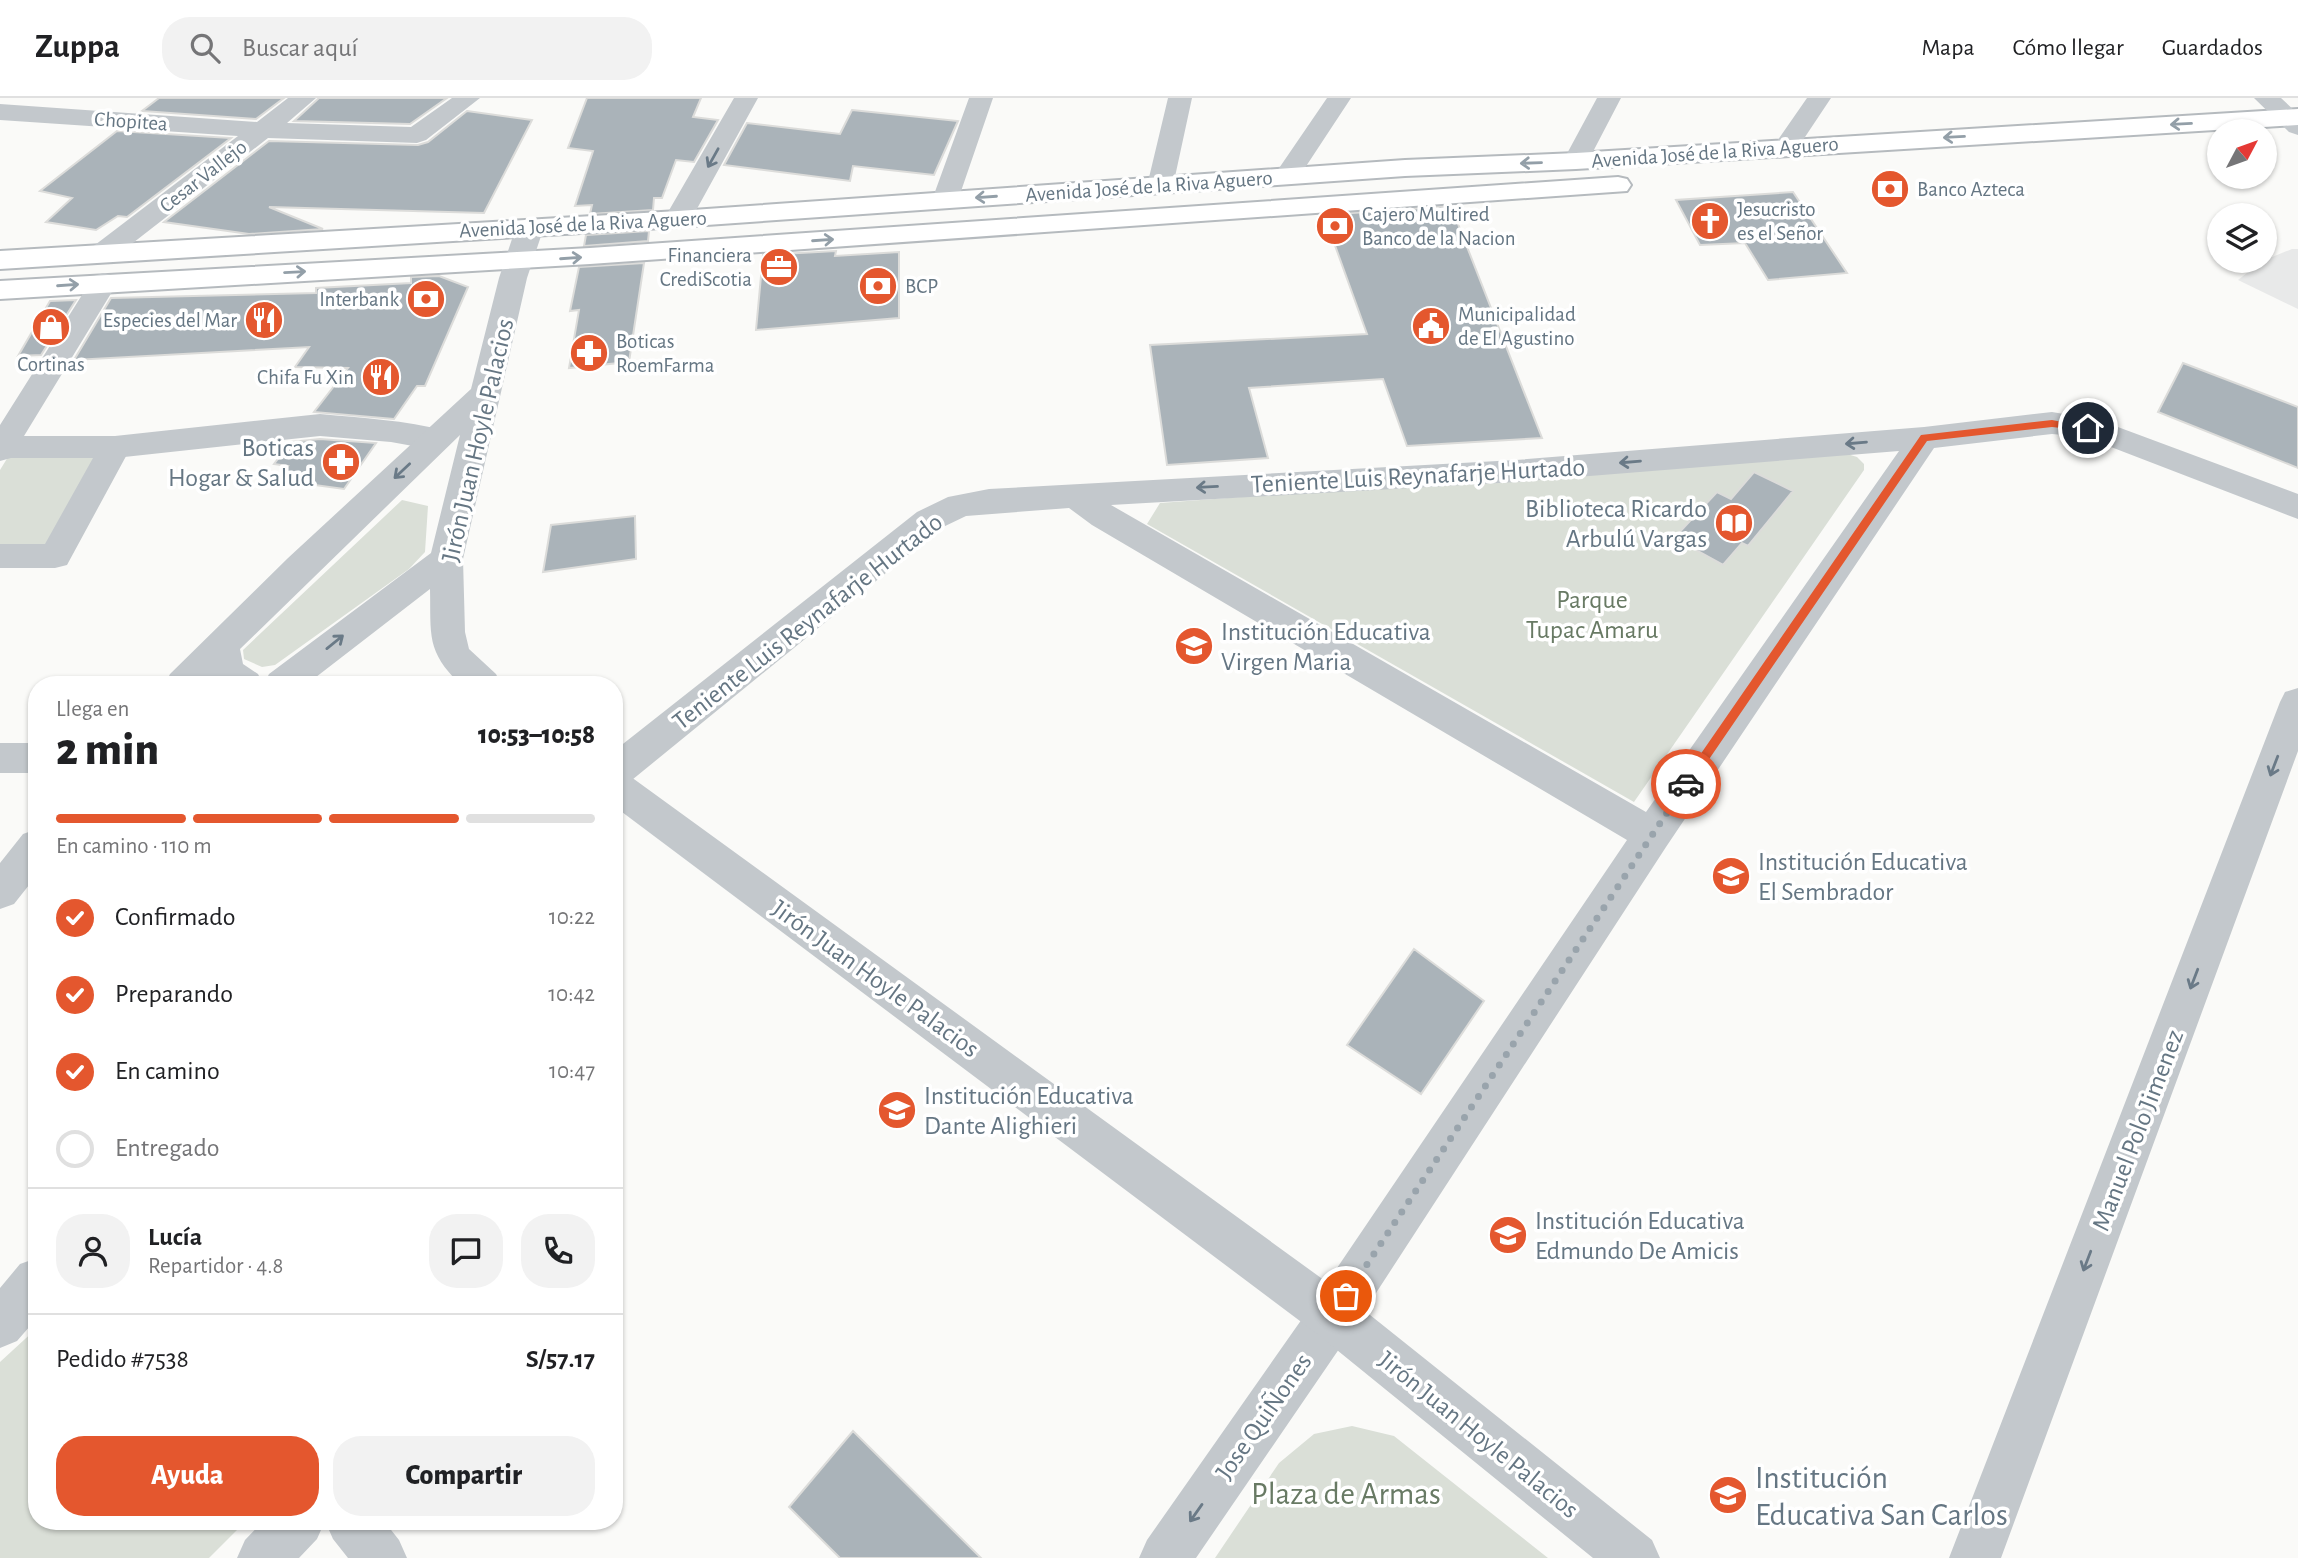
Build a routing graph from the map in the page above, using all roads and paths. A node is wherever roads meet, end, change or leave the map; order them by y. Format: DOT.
graph roads {
  1 [pos="80,98"];
  2 [pos="304,98"];
  3 [pos="468,98"];
  4 [pos="746,98"];
  5 [pos="981,98"];
  6 [pos="1180,98"];
  7 [pos="1339,98"];
  8 [pos="1609,98"];
  9 [pos="1819,98"];
  10 [pos="2266,98"];
  11 [pos="0,112"];
  12 [pos="52,116"];
  13 [pos="2295,126"];
  14 [pos="262,130"];
  15 [pos="2277,136"];
  16 [pos="1786,147"];
  17 [pos="2207,148"];
  18 [pos="1576,162"];
  19 [pos="1286,177"];
  20 [pos="1737,177"];
  21 [pos="1640,184"];
  22 [pos="1160,186"];
  23 [pos="945,200"];
  24 [pos="678,219"];
  25 [pos="530,227"];
  26 [pos="0,260"];
  27 [pos="519,261"];
  28 [pos="102,268"];
  29 [pos="0,290"];
  30 [pos="488,391"];
  31 [pos="1924,438"];
  32 [pos="435,439"];
  33 [pos="115,447"];
  34 [pos="1,449"];
  35 [pos="1072,494"];
  36 [pos="2298,507"];
  37 [pos="0,556"];
  38 [pos="446,559"];
  39 [pos="222,647"];
  40 [pos="191,676"];
  41 [pos="233,676"];
  42 [pos="292,676"];
  43 [pos="475,676"];
  44 [pos="2298,702"];
  45 [pos="0,758"];
  46 [pos="28,758"];
  47 [pos="623,766"];
  48 [pos="623,792"];
  49 [pos="1652,835"];
  50 [pos="28,857"];
  51 [pos="28,878"];
  52 [pos="0,892"];
  53 [pos="0,900"];
  54 [pos="28,1291"];
  55 [pos="1333,1316"];
  56 [pos="0,1324"];
  57 [pos="290,1530"];
  58 [pos="358,1530"];
  59 [pos="263,1558"];
  60 [pos="381,1558"];
  61 [pos="1165,1558"];
  62 [pos="1634,1558"];
  63 [pos="1975,1558"];
  1 -- 12 [label="street"];
  2 -- 14 [label="street, Cesar Vallejo"];
  3 -- 14 [label="street, Chopitea"];
  4 -- 24 [label="street, one-way"];
  5 -- 23 [label="street"];
  6 -- 22 [label="street"];
  7 -- 19 [label="street"];
  8 -- 18 [label="street"];
  9 -- 16 [label="street"];
  10 -- 13 [label="street"];
  11 -- 12 [label="street, Chopitea"];
  12 -- 14 [label="street, Chopitea"];
  13 -- 15 [label="main road"];
  13 -- 16 [label="main road, Avenida José de la Riva Aguero, one-way"];
  14 -- 28 [label="street, Cesar Vallejo"];
  16 -- 18 [label="main road, Avenida José de la Riva Aguero"];
  17 -- 20 [label="main road, Avenida José de la Riva Aguero"];
  18 -- 19 [label="main road, Avenida José de la Riva Aguero, one-way"];
  19 -- 22 [label="main road, Avenida José de la Riva Aguero"];
  27 -- 21 [label="main road, Avenida José de la Riva Aguero, one-way"];
  22 -- 23 [label="main road, Avenida José de la Riva Aguero, one-way"];
  23 -- 24 [label="main road, Avenida José de la Riva Aguero"];
  24 -- 25 [label="main road, Avenida José de la Riva Aguero"];
  25 -- 27 [label="street, Jirón Juan Hoyle Palacios"];
  25 -- 28 [label="main road, Avenida José de la Riva Aguero"];
  26 -- 28 [label="main road, Avenida José de la Riva Aguero"];
  28 -- 27 [label="main road, Avenida José de la Riva Aguero, one-way"];
  27 -- 30 [label="street, Jirón Juan Hoyle Palacios"];
  29 -- 28 [label="main road, Avenida José de la Riva Aguero, one-way"];
  28 -- 34 [label="street"];
  30 -- 32 [label="street"];
  30 -- 38 [label="street, Jirón Juan Hoyle Palacios"];
  31 -- 35 [label="street, Teniente Luis Reynafarje Hurtado, one-way"];
  31 -- 36 [label="street, Teniente Luis Reynafarje Hurtado"];
  31 -- 49 [label="street, Jose QuiÑones"];
  32 -- 33 [label="street"];
  32 -- 39 [label="street, one-way"];
  33 -- 34 [label="street"];
  33 -- 37 [label="street"];
  35 -- 47 [label="street, Teniente Luis Reynafarje Hurtado"];
  35 -- 49 [label="street"];
  42 -- 38 [label="street, one-way"];
  38 -- 43 [label="street, Jirón Juan Hoyle Palacios"];
  39 -- 40 [label="street"];
  39 -- 41 [label="street"];
  44 -- 63 [label="street, Manuel Polo Jimenez, one-way"];
  45 -- 46 [label="street"];
  48 -- 55 [label="street, Jirón Juan Hoyle Palacios"];
  49 -- 55 [label="street, Jose QuiÑones"];
  50 -- 52 [label="street"];
  51 -- 53 [label="street"];
  54 -- 56 [label="street"];
  55 -- 61 [label="street, Jose QuiÑones, one-way"];
  55 -- 62 [label="street, Jirón Juan Hoyle Palacios"];
  57 -- 59 [label="street"];
  58 -- 60 [label="street"];
}
